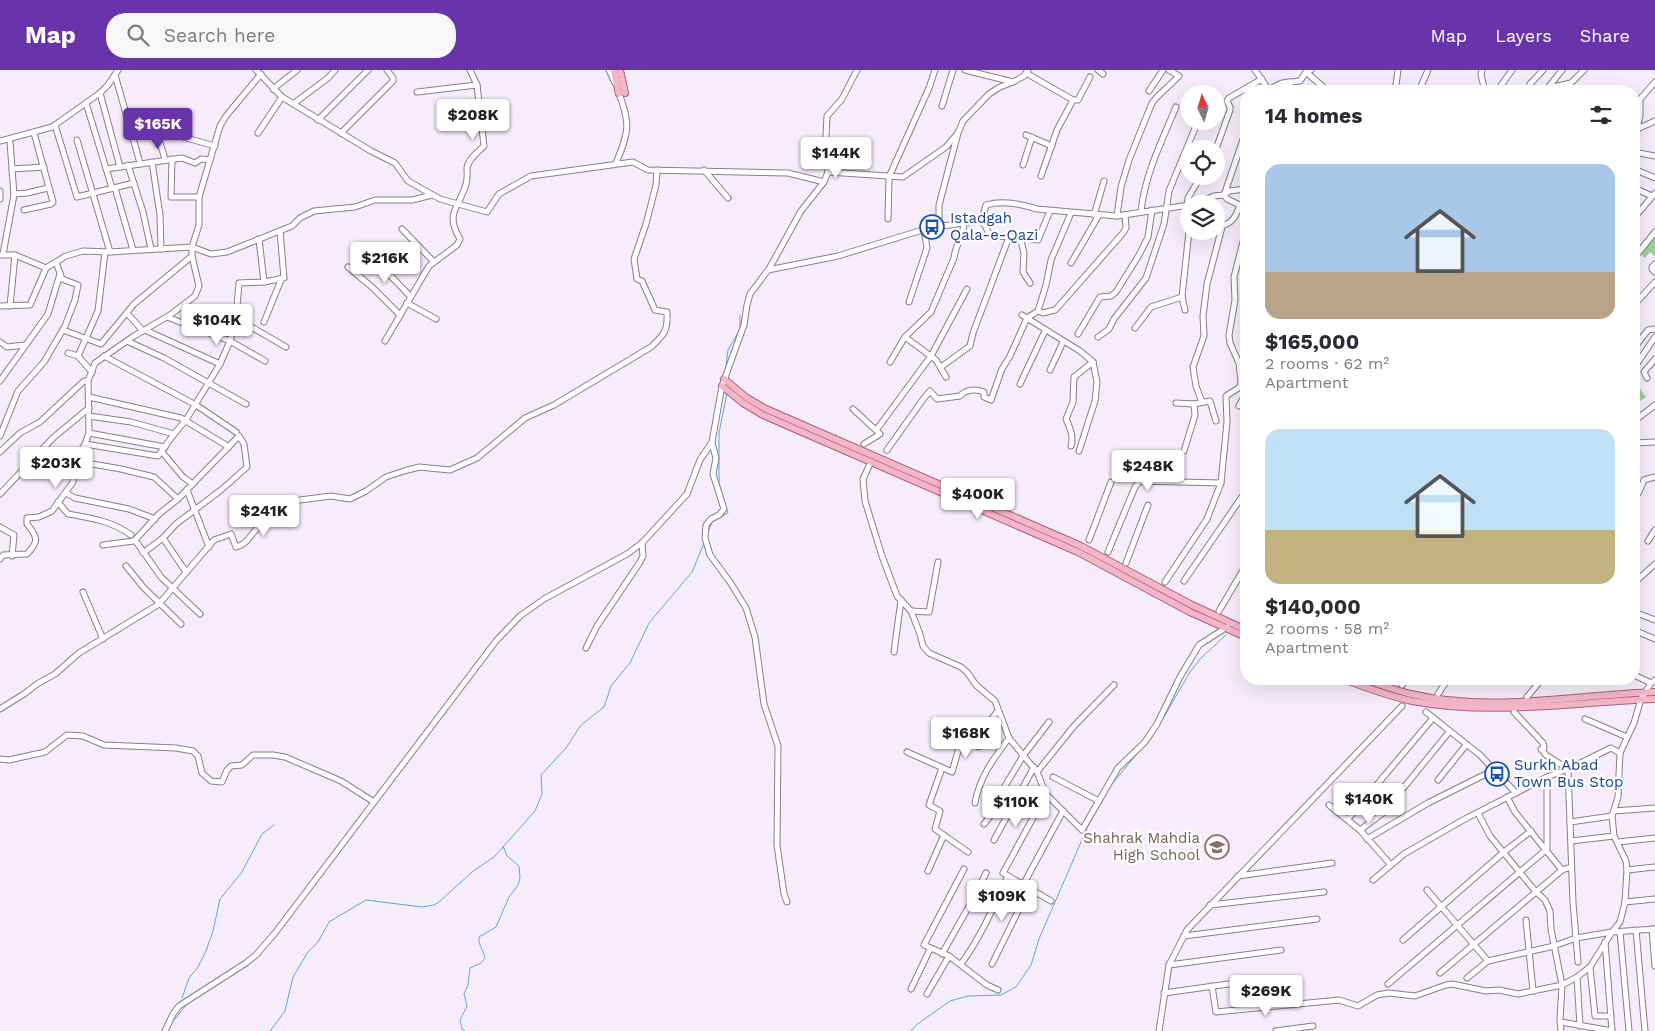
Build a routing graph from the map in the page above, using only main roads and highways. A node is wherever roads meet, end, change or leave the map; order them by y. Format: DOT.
graph roads {
  1 [pos="614,70"];
  2 [pos="620,70"];
  3 [pos="1240,627"];
  4 [pos="1240,634"];
  5 [pos="1361,685"];
  6 [pos="1382,685"];
  7 [pos="1655,692"];
  8 [pos="1655,699"];
  1 -- 2 [label="main road"];
  3 -- 4 [label="main road"];
  5 -- 8 [label="main road"];
  6 -- 7 [label="main road"];
}
